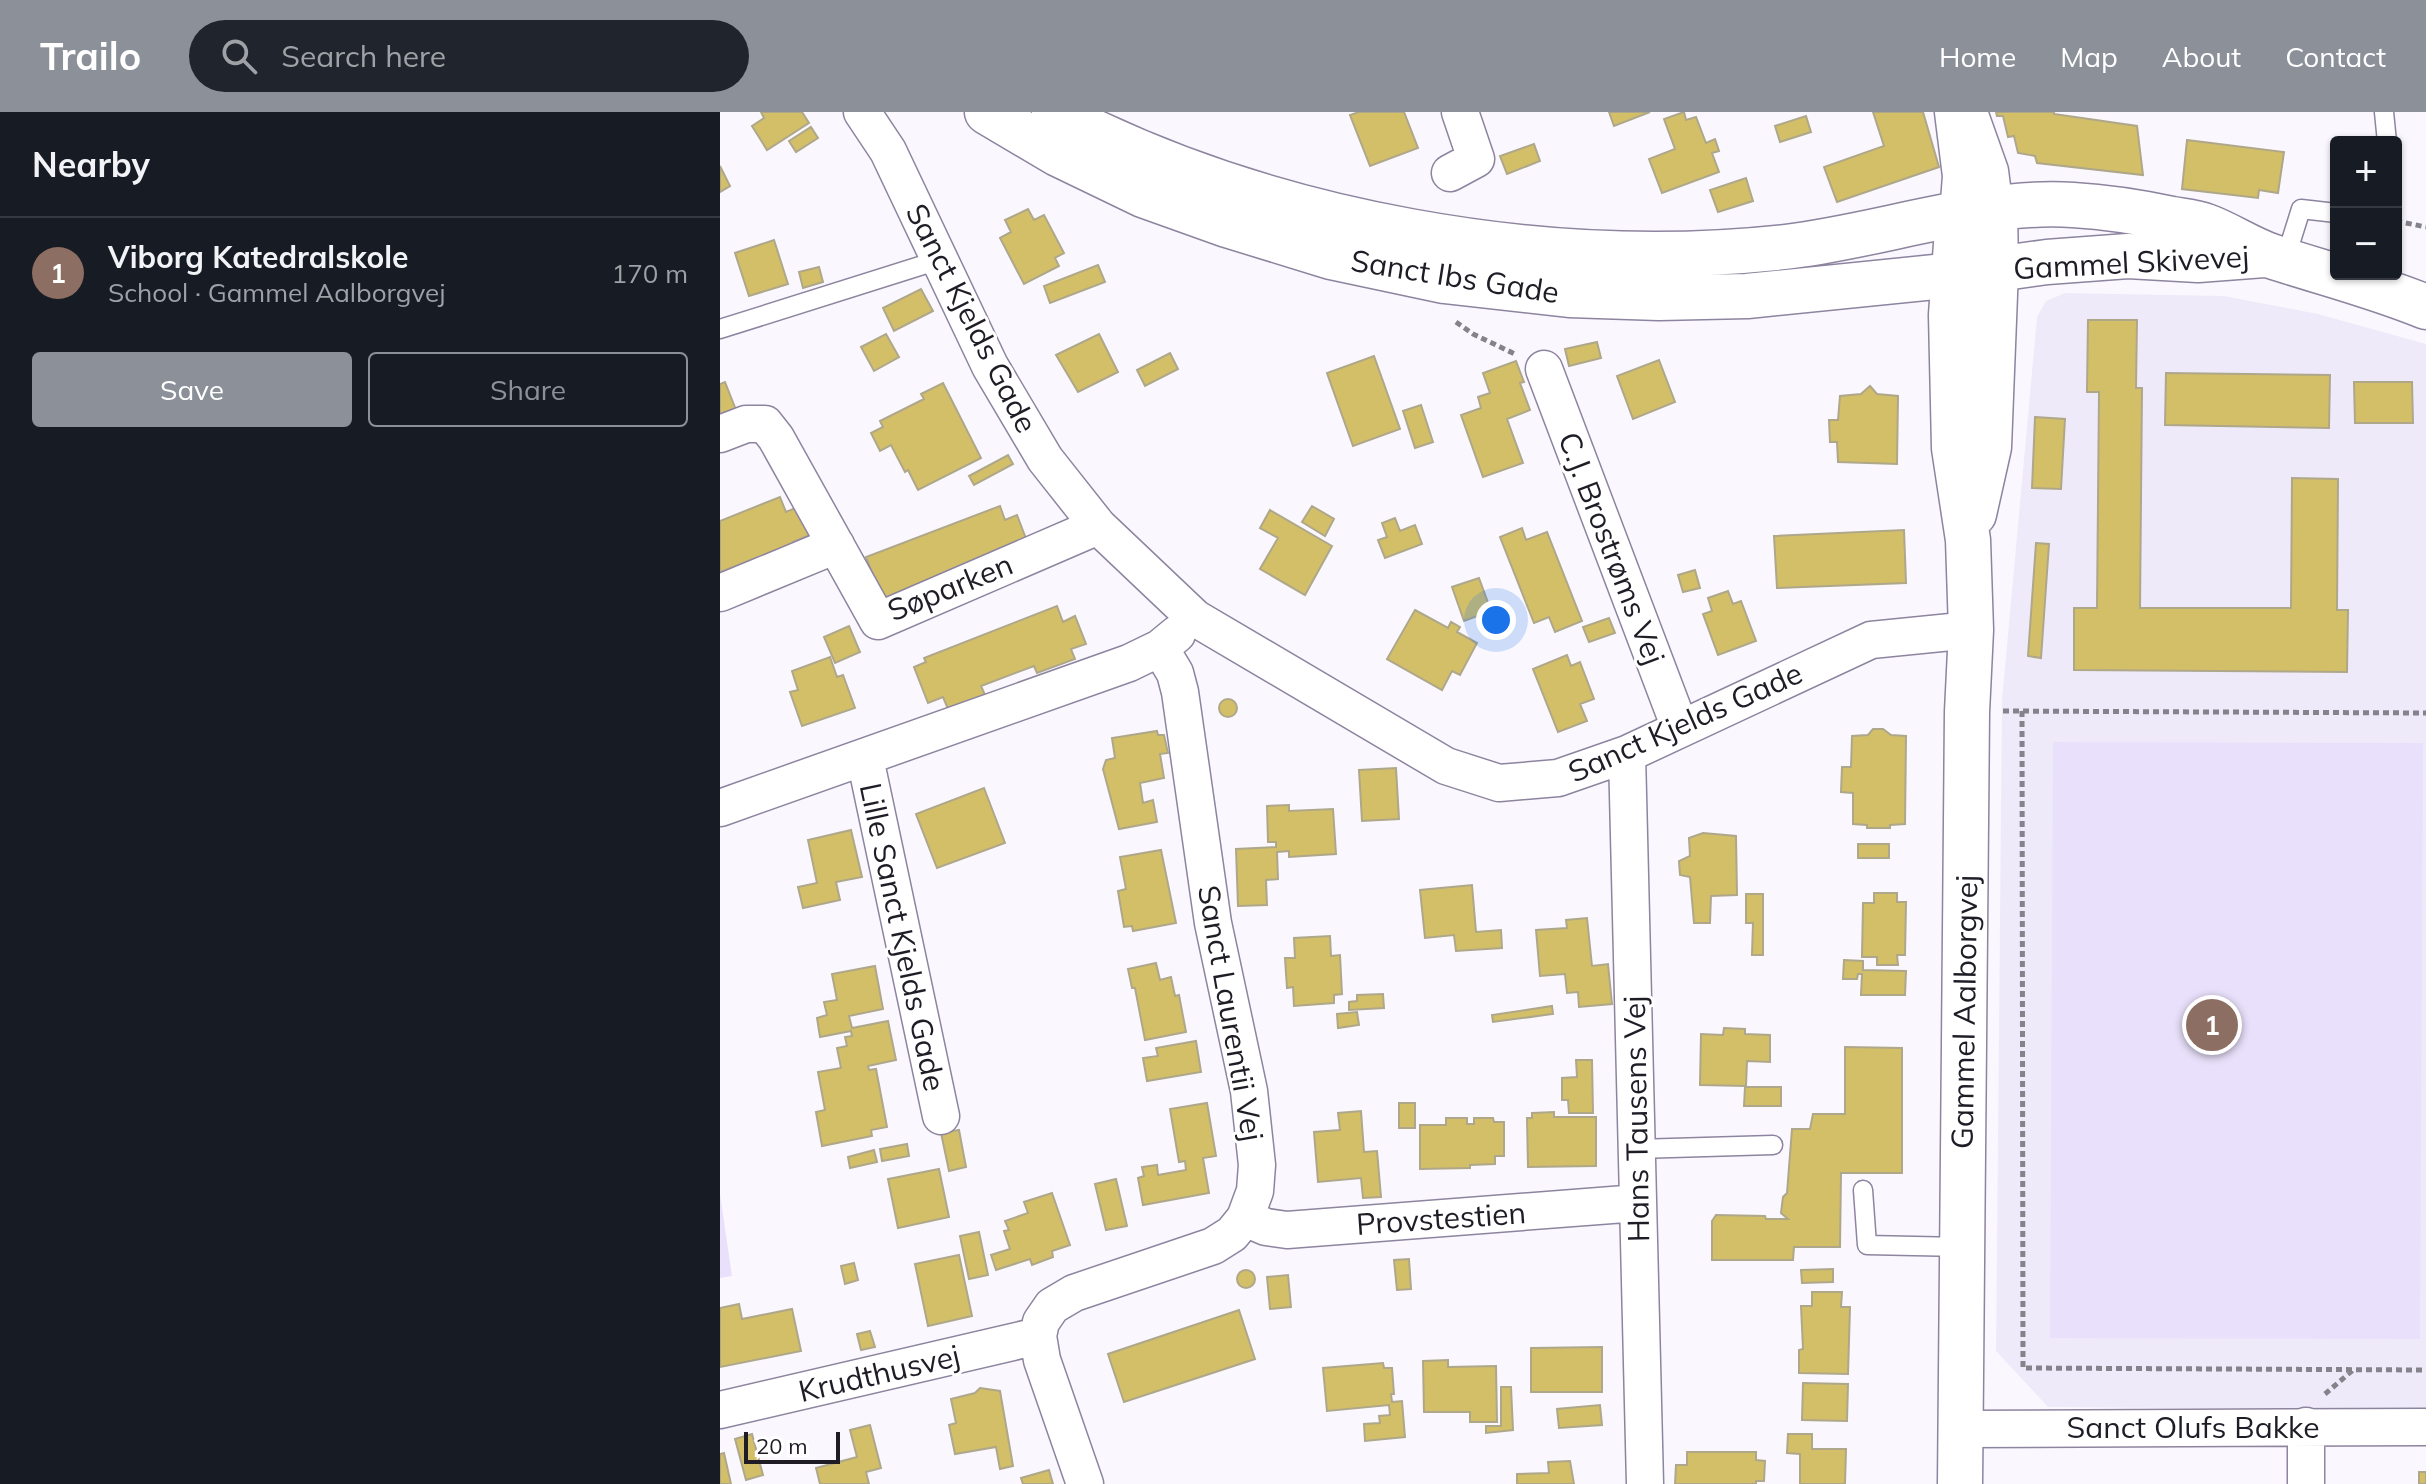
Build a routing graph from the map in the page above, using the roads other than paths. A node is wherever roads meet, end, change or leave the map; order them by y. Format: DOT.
graph roads {
  1 [pos="862,112"];
  2 [pos="987,112"];
  3 [pos="1054,112"];
  4 [pos="1460,112"];
  5 [pos="1953,112"];
  6 [pos="1969,112"];
  7 [pos="2384,112"];
  8 [pos="2386,136"];
  9 [pos="1450,173"];
  10 [pos="1977,212"];
  11 [pos="2330,212"];
  12 [pos="2276,257"];
  13 [pos="939,260"];
  14 [pos="1975,272"];
  15 [pos="2426,307"];
  16 [pos="720,329"];
  17 [pos="1544,369"];
  18 [pos="720,434"];
  19 [pos="1098,526"];
  20 [pos="836,545"];
  21 [pos="720,593"];
  22 [pos="1195,618"];
  23 [pos="1971,630"];
  24 [pos="1160,648"];
  25 [pos="1680,728"];
  26 [pos="1627,754"];
  27 [pos="865,758"];
  28 [pos="720,808"];
  29 [pos="941,1116"];
  30 [pos="1773,1145"];
  31 [pos="1637,1149"];
  32 [pos="1863,1190"];
  33 [pos="1638,1203"];
  34 [pos="1245,1218"];
  35 [pos="1962,1247"];
  36 [pos="1038,1336"];
  37 [pos="720,1410"];
  38 [pos="2306,1426"];
  39 [pos="2426,1427"];
  40 [pos="1960,1429"];
  41 [pos="1085,1484"];
  42 [pos="1645,1484"];
  43 [pos="1960,1484"];
  44 [pos="2306,1484"];
  1 -- 13 [label="street, Sanct Kjelds Gade"];
  2 -- 14 [label="main road, Sanct Ibs Gade"];
  3 -- 10 [label="main road, Sanct Ibs Gade"];
  4 -- 9 [label="street"];
  5 -- 10 [label="street"];
  6 -- 10 [label="street"];
  7 -- 8 [label="lane"];
  10 -- 12 [label="main road, Gammel Skivevej"];
  10 -- 14 [label="main road, Gammel Aalborgvej"];
  11 -- 12 [label="lane"];
  12 -- 14 [label="main road, Gammel Skivevej"];
  12 -- 15 [label="main road, Gammel Skivevej"];
  13 -- 16 [label="lane"];
  13 -- 19 [label="street, Sanct Kjelds Gade"];
  14 -- 23 [label="main road, Gammel Aalborgvej"];
  17 -- 25 [label="street, C.J. Brostrøms Vej"];
  18 -- 20 [label="street, Søparken"];
  19 -- 20 [label="street, Søparken"];
  19 -- 22 [label="street, Sanct Kjelds Gade"];
  20 -- 21 [label="street"];
  22 -- 24 [label="street"];
  22 -- 26 [label="street, Sanct Kjelds Gade"];
  23 -- 25 [label="street, Sanct Kjelds Gade"];
  23 -- 35 [label="main road, Gammel Aalborgvej"];
  24 -- 27 [label="street"];
  24 -- 34 [label="street, Sanct Laurentii Vej"];
  25 -- 26 [label="street, Sanct Kjelds Gade"];
  26 -- 31 [label="street, Hans Tausens Vej"];
  27 -- 28 [label="street"];
  27 -- 29 [label="street, Lille Sanct Kjelds Gade"];
  30 -- 31 [label="lane"];
  31 -- 33 [label="street, Hans Tausens Vej"];
  32 -- 35 [label="lane"];
  33 -- 34 [label="street, Provstestien"];
  33 -- 42 [label="street, Hans Tausens Vej"];
  34 -- 36 [label="street"];
  35 -- 40 [label="main road, Gammel Aalborgvej"];
  36 -- 37 [label="street, Krudthusvej"];
  36 -- 41 [label="street"];
  38 -- 39 [label="street, Sanct Olufs Bakke"];
  38 -- 40 [label="street, Sanct Olufs Bakke"];
  38 -- 44 [label="street"];
  40 -- 43 [label="main road, Gammel Aalborgvej"];
}
